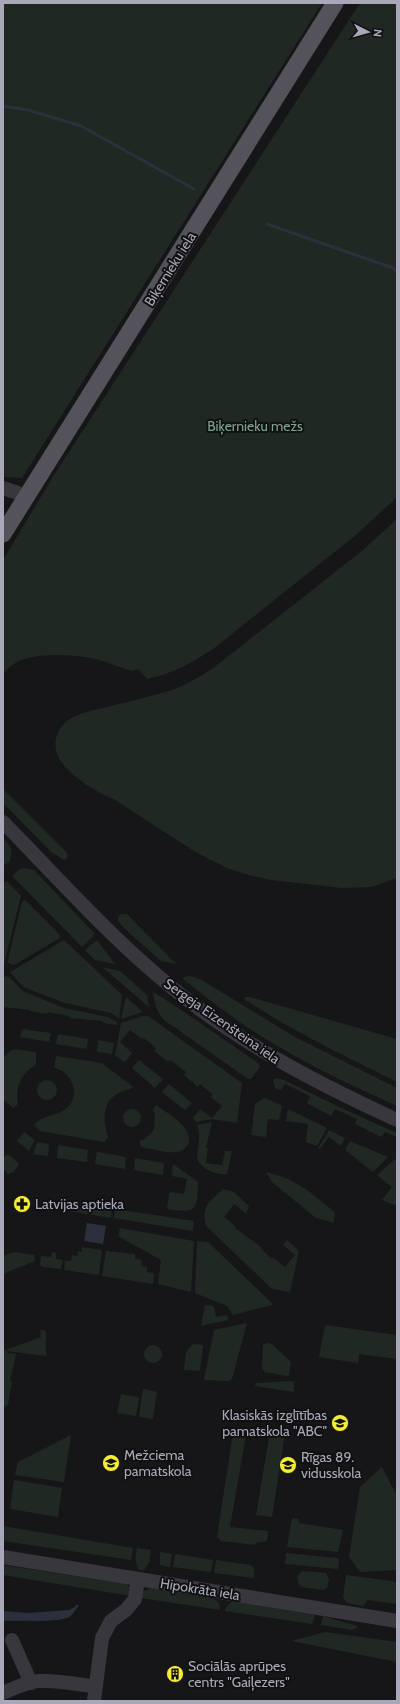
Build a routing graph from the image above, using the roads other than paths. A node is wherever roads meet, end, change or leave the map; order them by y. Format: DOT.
graph roads {
  1 [pos="335,3"];
  2 [pos="3,488"];
  3 [pos="25,498"];
  4 [pos="3,534"];
  5 [pos="3,822"];
  6 [pos="397,1120"];
  7 [pos="3,1557"];
  8 [pos="138,1579"];
  9 [pos="397,1620"];
  10 [pos="12,1640"];
  11 [pos="30,1683"];
  12 [pos="96,1687"];
  13 [pos="3,1694"];
  14 [pos="94,1701"];
  1 -- 3 [label="main road, Biķernieku iela"];
  2 -- 3 [label="street"];
  3 -- 4 [label="main road, Biķernieku iela"];
  5 -- 6 [label="street, Sergeja Eizenšteina iela"];
  7 -- 8 [label="street, Hipokrāta iela"];
  8 -- 9 [label="street, Hipokrāta iela"];
  8 -- 12 [label="street"];
  10 -- 11 [label="street"];
  11 -- 12 [label="street"];
  11 -- 13 [label="street"];
  12 -- 14 [label="street"];
}
